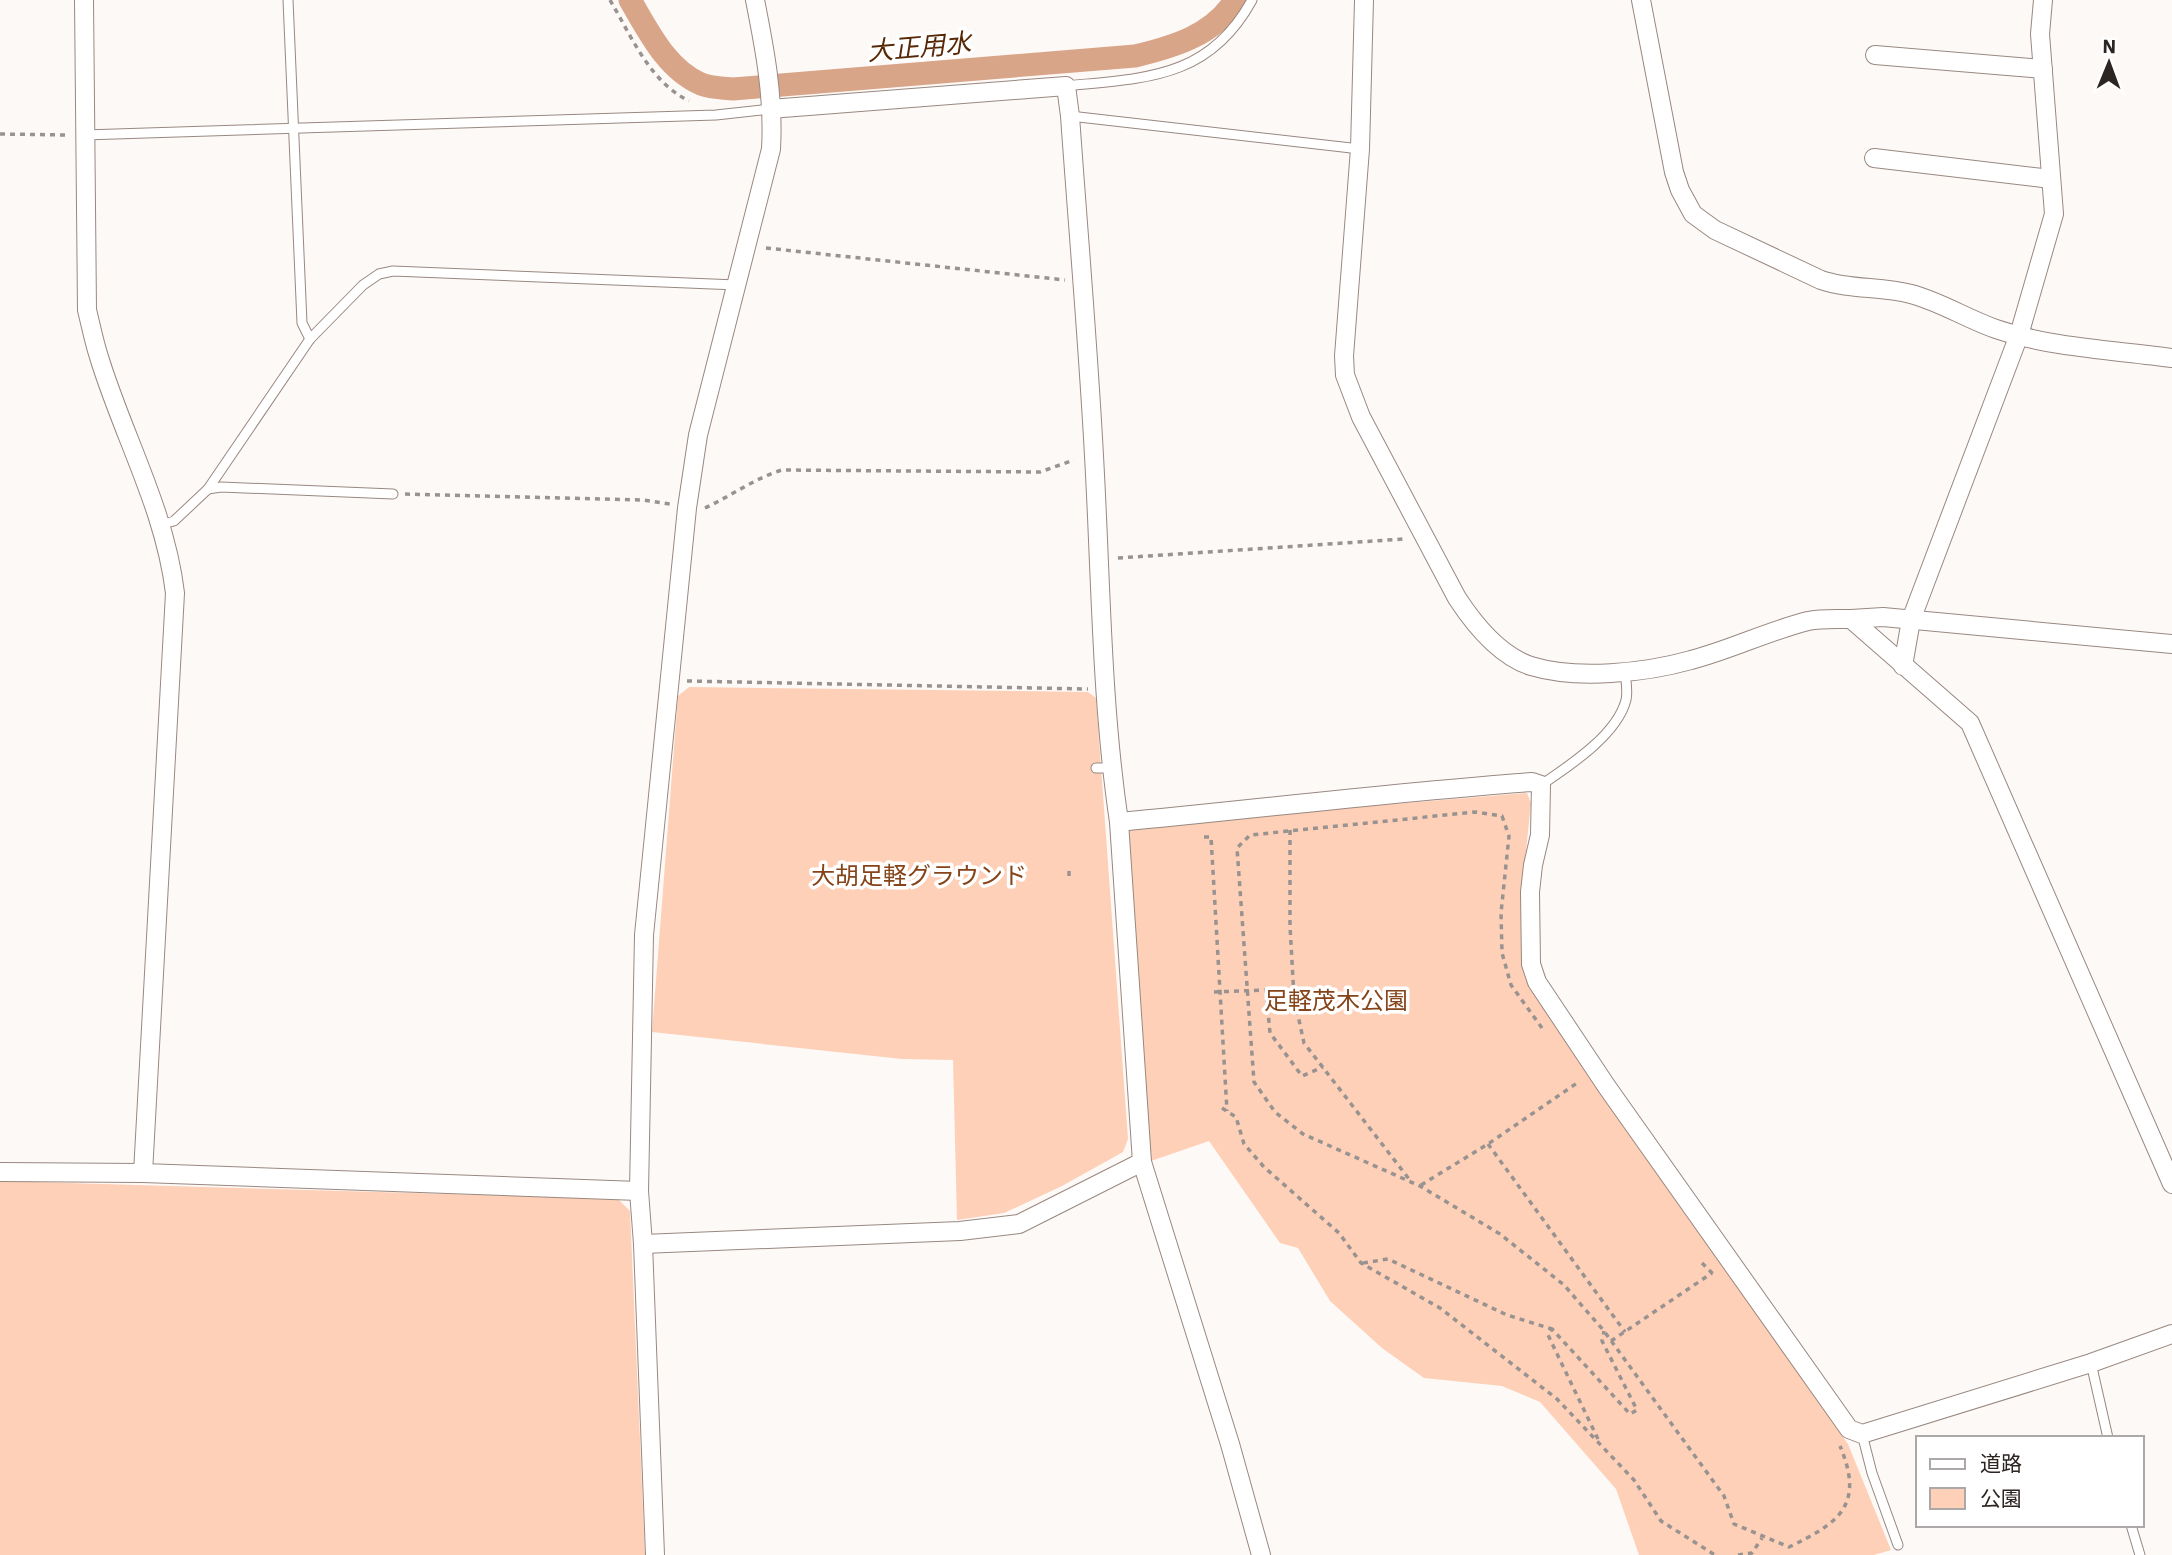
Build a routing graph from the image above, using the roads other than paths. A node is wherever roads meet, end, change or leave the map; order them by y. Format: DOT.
graph roads {
  1 [pos="84,0"];
  2 [pos="288,0"];
  3 [pos="755,0"];
  4 [pos="1252,0"];
  5 [pos="1364,0"];
  6 [pos="1641,0"];
  7 [pos="2043,0"];
  8 [pos="1875,55"];
  9 [pos="2043,69"];
  10 [pos="1066,86"];
  11 [pos="771,105"];
  12 [pos="1070,116"];
  13 [pos="294,130"];
  14 [pos="84,135"];
  15 [pos="1360,149"];
  16 [pos="1874,158"];
  17 [pos="2051,179"];
  18 [pos="737,285"];
  19 [pos="2019,335"];
  20 [pos="310,339"];
  21 [pos="2172,358"];
  22 [pos="208,489"];
  23 [pos="393,494"];
  24 [pos="162,524"];
  25 [pos="1851,619"];
  26 [pos="1911,620"];
  27 [pos="2172,644"];
  28 [pos="1903,666"];
  29 [pos="1625,673"];
  30 [pos="1541,785"];
  31 [pos="1119,822"];
  32 [pos="1142,1162"];
  33 [pos="0,1172"];
  34 [pos="144,1173"];
  35 [pos="2172,1184"];
  36 [pos="639,1191"];
  37 [pos="643,1244"];
  38 [pos="2172,1335"];
  39 [pos="2091,1363"];
  40 [pos="1862,1434"];
  41 [pos="2108,1436"];
  42 [pos="2133,1527"];
  43 [pos="1898,1545"];
  44 [pos="655,1555"];
  45 [pos="1261,1555"];
  46 [pos="2140,1555"];
  1 -- 14 [label="street"];
  2 -- 13 [label="lane"];
  3 -- 11 [label="street"];
  4 -- 10 [label="lane"];
  5 -- 15 [label="street"];
  6 -- 19 [label="street"];
  7 -- 9 [label="street"];
  8 -- 9 [label="street"];
  9 -- 17 [label="street"];
  10 -- 11 [label="street"];
  10 -- 12 [label="street"];
  11 -- 13 [label="lane"];
  11 -- 18 [label="street"];
  12 -- 15 [label="lane"];
  12 -- 31 [label="street"];
  13 -- 14 [label="lane"];
  13 -- 20 [label="lane"];
  14 -- 24 [label="street"];
  15 -- 29 [label="street"];
  16 -- 17 [label="street"];
  17 -- 19 [label="street"];
  18 -- 20 [label="lane"];
  18 -- 36 [label="street"];
  19 -- 21 [label="street"];
  19 -- 26 [label="street"];
  20 -- 22 [label="lane"];
  22 -- 23 [label="lane"];
  22 -- 24 [label="lane"];
  24 -- 34 [label="street"];
  25 -- 26 [label="street"];
  25 -- 28 [label="street"];
  25 -- 29 [label="street"];
  26 -- 27 [label="street"];
  26 -- 28 [label="street"];
  28 -- 35 [label="street"];
  29 -- 30 [label="lane"];
  30 -- 31 [label="street"];
  30 -- 40 [label="street"];
  31 -- 32 [label="street"];
  32 -- 37 [label="street"];
  32 -- 45 [label="street"];
  33 -- 34 [label="street"];
  34 -- 36 [label="street"];
  36 -- 37 [label="street"];
  37 -- 44 [label="street"];
  38 -- 39 [label="street"];
  39 -- 40 [label="street"];
  39 -- 41 [label="lane"];
  40 -- 43 [label="lane"];
  42 -- 46 [label="lane"];
}
